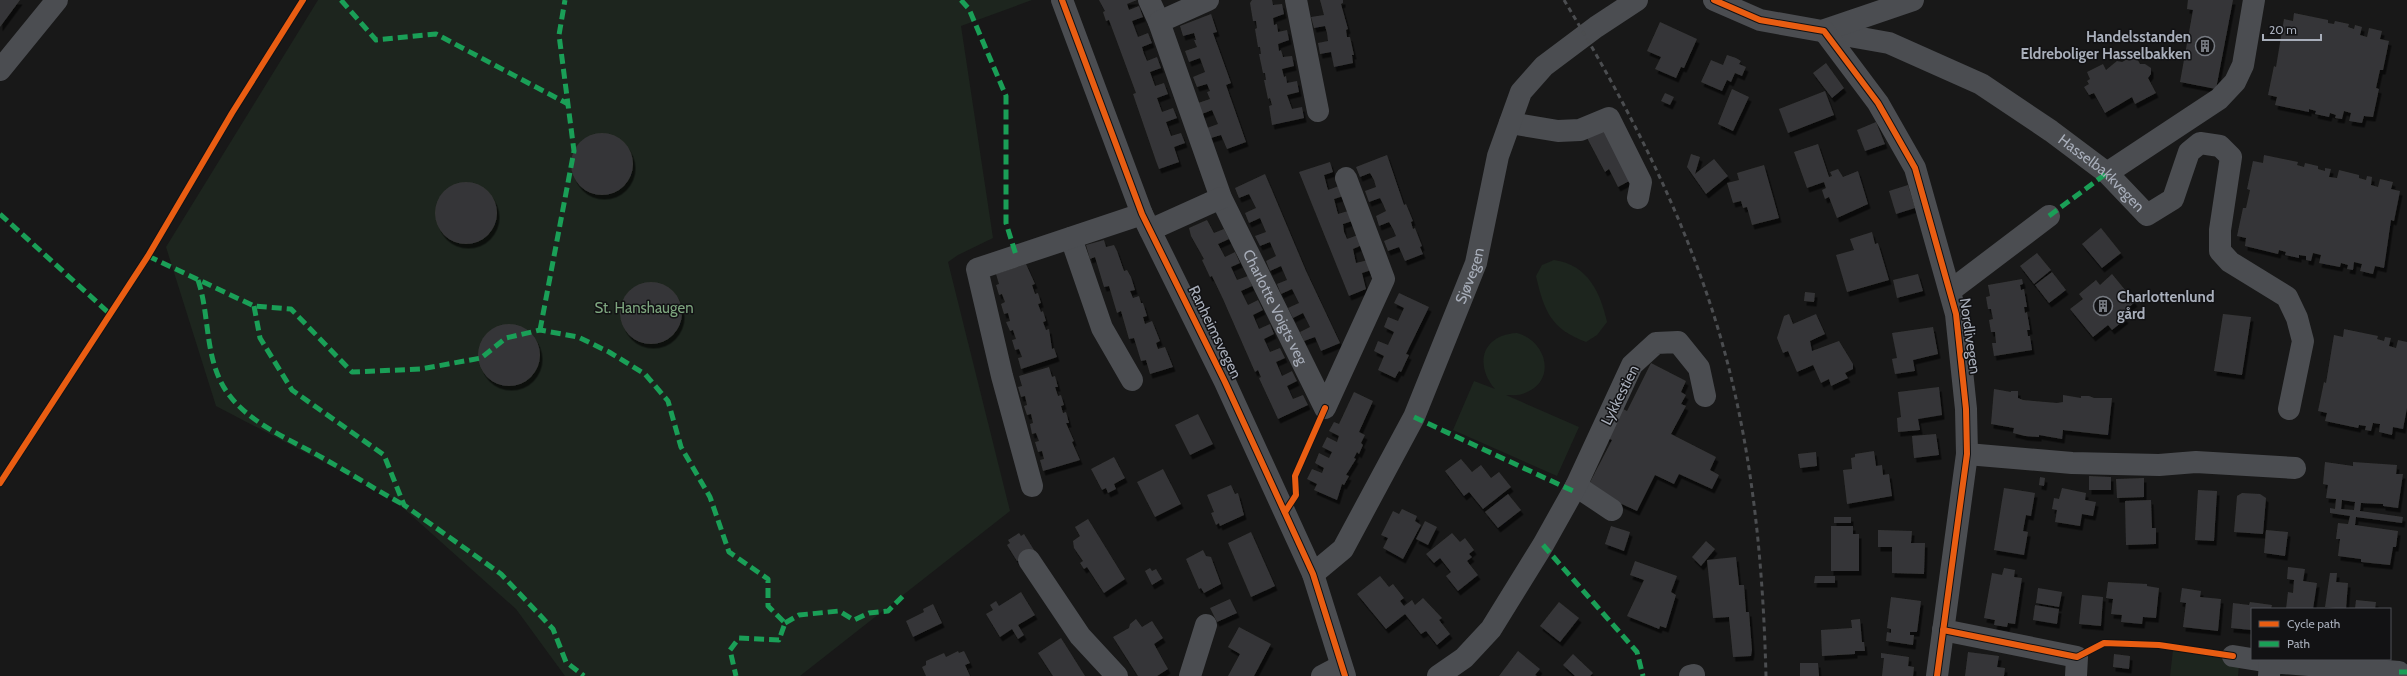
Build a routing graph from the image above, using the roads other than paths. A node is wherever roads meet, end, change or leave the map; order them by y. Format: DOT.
graph roads {
  1 [pos="57,0"];
  2 [pos="1062,0"];
  3 [pos="1149,0"];
  4 [pos="1208,0"];
  5 [pos="1296,0"];
  6 [pos="1637,0"];
  7 [pos="1714,0"];
  8 [pos="1913,0"];
  9 [pos="2254,0"];
  10 [pos="1159,22"];
  11 [pos="1824,30"];
  12 [pos="0,70"];
  13 [pos="1318,111"];
  14 [pos="1510,123"];
  15 [pos="2108,173"];
  16 [pos="1346,178"];
  17 [pos="1221,198"];
  18 [pos="1638,198"];
  19 [pos="2049,216"];
  20 [pos="1146,222"];
  21 [pos="1071,238"];
  22 [pos="1950,291"];
  23 [pos="1132,380"];
  24 [pos="1704,396"];
  25 [pos="2289,409"];
  26 [pos="1967,454"];
  27 [pos="2295,468"];
  28 [pos="1032,486"];
  29 [pos="1576,486"];
  30 [pos="1612,510"];
  31 [pos="1029,560"];
  32 [pos="1313,574"];
  33 [pos="1206,625"];
  34 [pos="1943,630"];
  35 [pos="2233,656"];
  36 [pos="2269,669"];
  37 [pos="1343,671"];
  38 [pos="2399,672"];
  39 [pos="1117,676"];
  40 [pos="1190,676"];
  41 [pos="1322,676"];
  42 [pos="1438,676"];
  43 [pos="1937,676"];
  44 [pos="2076,676"];
  1 -- 12 [label="street"];
  2 -- 20 [label="street, Ranheimsvegen"];
  3 -- 10 [label="street, Charlotte Voigts veg"];
  4 -- 10 [label="street"];
  5 -- 13 [label="street"];
  6 -- 14 [label="street, Sjøvegen"];
  7 -- 11 [label="street, Hasselbakkvegen"];
  8 -- 11 [label="street, Hasselbakkvegen"];
  9 -- 15 [label="street"];
  10 -- 17 [label="street, Charlotte Voigts veg"];
  11 -- 15 [label="street, Hasselbakkvegen"];
  11 -- 22 [label="street, Nordlivegen"];
  14 -- 18 [label="street"];
  14 -- 32 [label="street, Sjøvegen"];
  15 -- 25 [label="street, Hasselbakkvegen"];
  16 -- 17 [label="street, Charlotte Voigts veg"];
  17 -- 20 [label="street"];
  19 -- 22 [label="street"];
  20 -- 21 [label="street"];
  20 -- 32 [label="street, Ranheimsvegen"];
  21 -- 23 [label="street"];
  21 -- 28 [label="street"];
  22 -- 26 [label="street, Nordlivegen"];
  24 -- 29 [label="street, Lykkestien"];
  26 -- 27 [label="street"];
  26 -- 34 [label="street, Nordlivegen"];
  29 -- 30 [label="street"];
  29 -- 42 [label="street, Lykkestien"];
  31 -- 39 [label="street"];
  32 -- 37 [label="street, Ranheimsvegen"];
  33 -- 40 [label="street"];
  34 -- 43 [label="street, Nordlivegen"];
  34 -- 44 [label="street"];
  35 -- 36 [label="street"];
  36 -- 38 [label="street"];
  37 -- 41 [label="street"];
}
